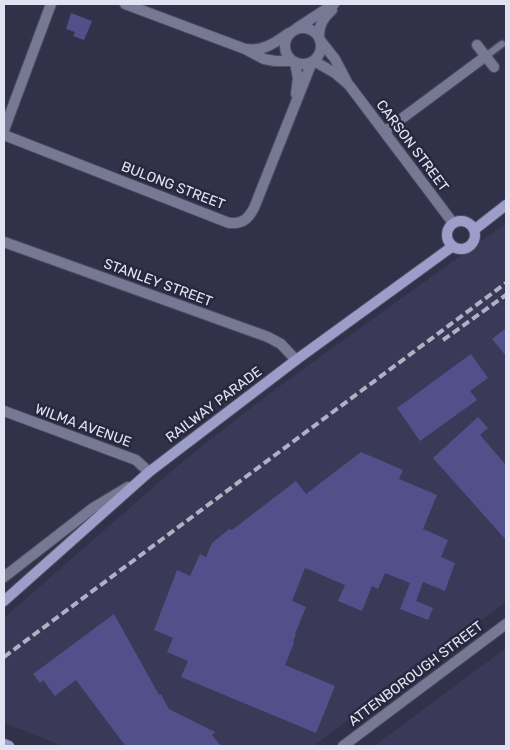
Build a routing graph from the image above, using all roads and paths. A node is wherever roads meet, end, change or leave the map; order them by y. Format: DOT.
graph roads {
  1 [pos="51,4"];
  2 [pos="125,4"];
  3 [pos="334,4"];
  4 [pos="338,4"];
  5 [pos="294,31"];
  6 [pos="320,38"];
  7 [pos="502,44"];
  8 [pos="477,45"];
  9 [pos="245,49"];
  10 [pos="486,56"];
  11 [pos="294,62"];
  12 [pos="313,62"];
  13 [pos="494,67"];
  14 [pos="349,85"];
  15 [pos="293,108"];
  16 [pos="4,130"];
  17 [pos="385,131"];
  18 [pos="4,135"];
  19 [pos="506,205"];
  20 [pos="452,223"];
  21 [pos="474,230"];
  22 [pos="4,242"];
  23 [pos="453,246"];
  24 [pos="296,360"];
  25 [pos="4,411"];
  26 [pos="149,472"];
  27 [pos="136,482"];
  28 [pos="4,577"];
  29 [pos="4,601"];
  30 [pos="506,624"];
  31 [pos="4,744"];
  32 [pos="8,746"];
  33 [pos="343,746"];
  1 -- 16 [label="street"];
  2 -- 9 [label="street"];
  3 -- 5 [label="street"];
  4 -- 6 [label="street"];
  5 -- 6 [label="street"];
  5 -- 9 [label="street"];
  5 -- 11 [label="street"];
  6 -- 12 [label="street"];
  6 -- 14 [label="street, CARSON STREET"];
  7 -- 10 [label="lane"];
  8 -- 10 [label="street"];
  9 -- 11 [label="street"];
  10 -- 13 [label="street"];
  10 -- 17 [label="street"];
  11 -- 12 [label="street"];
  11 -- 15 [label="street, BULONG STREET"];
  12 -- 14 [label="street, CARSON STREET"];
  12 -- 15 [label="street, BULONG STREET"];
  14 -- 17 [label="street, CARSON STREET"];
  15 -- 18 [label="street, BULONG STREET"];
  17 -- 20 [label="street, CARSON STREET"];
  19 -- 21 [label="main road"];
  20 -- 21 [label="main road"];
  20 -- 23 [label="main road"];
  21 -- 23 [label="main road"];
  22 -- 24 [label="street, STANLEY STREET"];
  23 -- 24 [label="main road, RAILWAY PARADE"];
  24 -- 26 [label="main road, RAILWAY PARADE"];
  25 -- 26 [label="street, WILMA AVENUE"];
  26 -- 27 [label="main road, RAILWAY PARADE"];
  27 -- 28 [label="street"];
  27 -- 29 [label="main road, RAILWAY PARADE"];
  30 -- 33 [label="street, ATTENBOROUGH STREET"];
  31 -- 32 [label="main road"];
}
